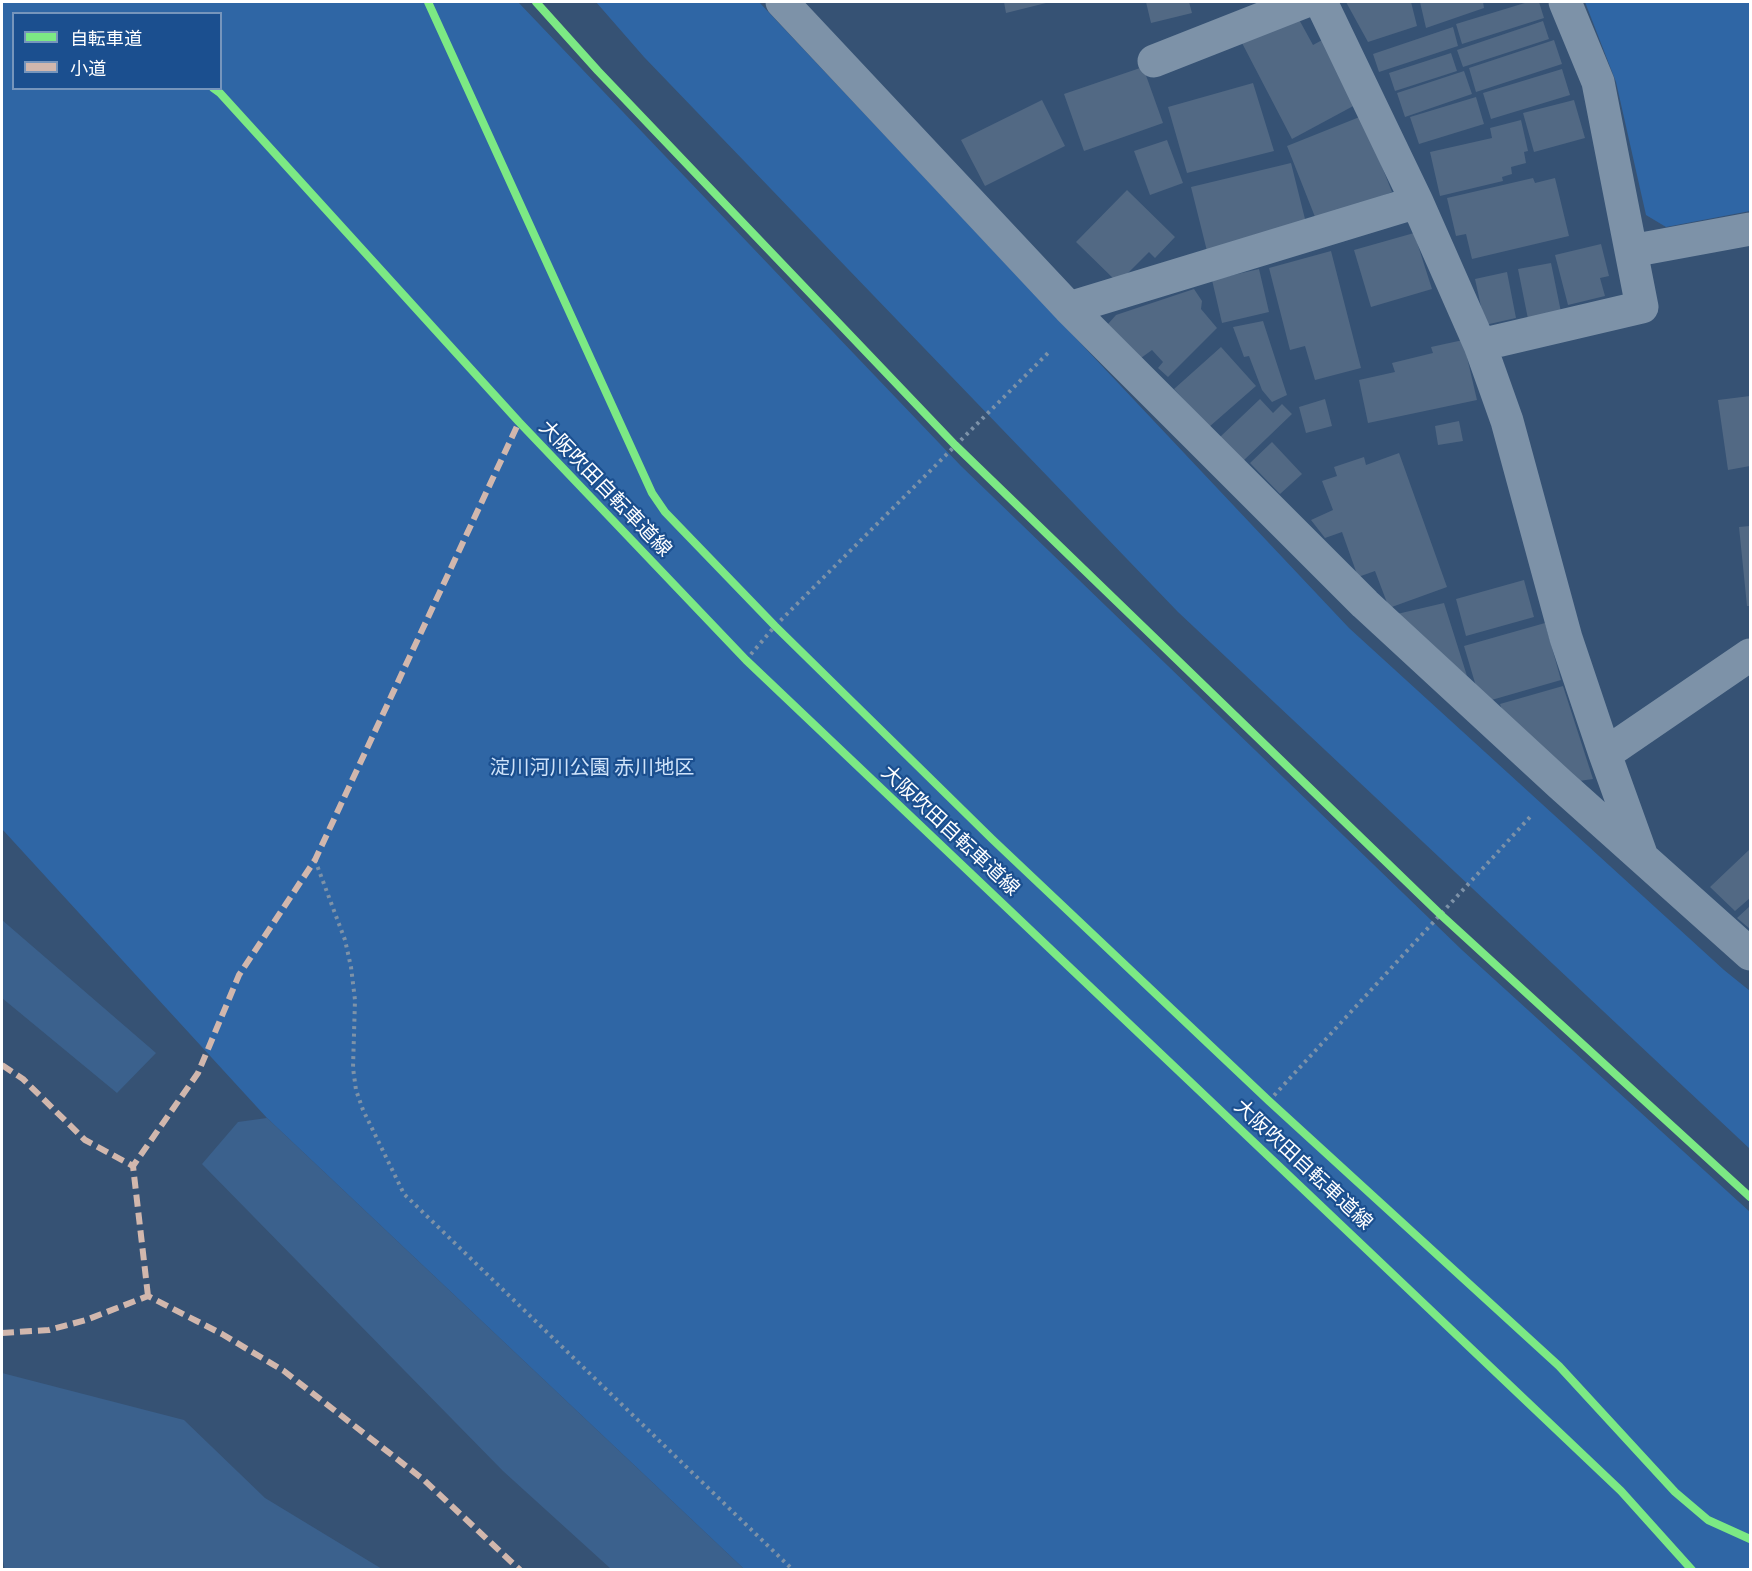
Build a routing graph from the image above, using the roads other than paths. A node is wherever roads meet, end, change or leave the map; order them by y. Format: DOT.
graph roads {
  1 [pos="782,2"];
  2 [pos="1304,2"];
  3 [pos="1321,2"];
  4 [pos="1565,2"];
  5 [pos="1154,61"];
  6 [pos="1417,202"];
  7 [pos="1750,229"];
  8 [pos="1631,251"];
  9 [pos="1075,314"];
  10 [pos="1480,345"];
  11 [pos="1750,656"];
  12 [pos="1605,754"];
  13 [pos="1642,857"];
  14 [pos="1750,954"];
  1 -- 9 [label="street"];
  2 -- 5 [label="street"];
  3 -- 6 [label="street"];
  4 -- 8 [label="street"];
  6 -- 9 [label="street"];
  6 -- 10 [label="street"];
  7 -- 8 [label="street"];
  8 -- 10 [label="street"];
  9 -- 13 [label="street"];
  10 -- 12 [label="street"];
  11 -- 12 [label="street"];
  12 -- 13 [label="street"];
  13 -- 14 [label="street"];
}
